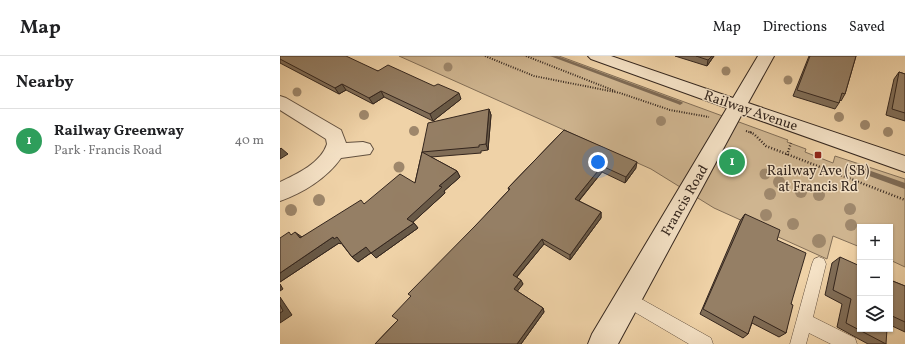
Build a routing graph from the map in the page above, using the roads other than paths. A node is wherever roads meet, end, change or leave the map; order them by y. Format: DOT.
graph roads {
  1 [pos="766,56"];
  2 [pos="605,57"];
  3 [pos="280,102"];
  4 [pos="737,106"];
  5 [pos="363,149"];
  6 [pos="336,151"];
  7 [pos="905,164"];
  8 [pos="280,192"];
  9 [pos="819,264"];
  10 [pos="627,299"];
  11 [pos="804,321"];
  12 [pos="602,344"];
  13 [pos="705,344"];
  14 [pos="798,344"];
  15 [pos="849,344"];
  1 -- 4 [label="street, Francis Road"];
  2 -- 4 [label="street, Railway Avenue"];
  3 -- 6 [label="street"];
  4 -- 7 [label="street, Railway Avenue"];
  4 -- 10 [label="street, Francis Road"];
  5 -- 6 [label="street"];
  6 -- 8 [label="street"];
  9 -- 11 [label="lane"];
  10 -- 12 [label="street, Francis Road"];
  10 -- 13 [label="lane"];
  11 -- 14 [label="lane"];
  11 -- 15 [label="lane"];
}
